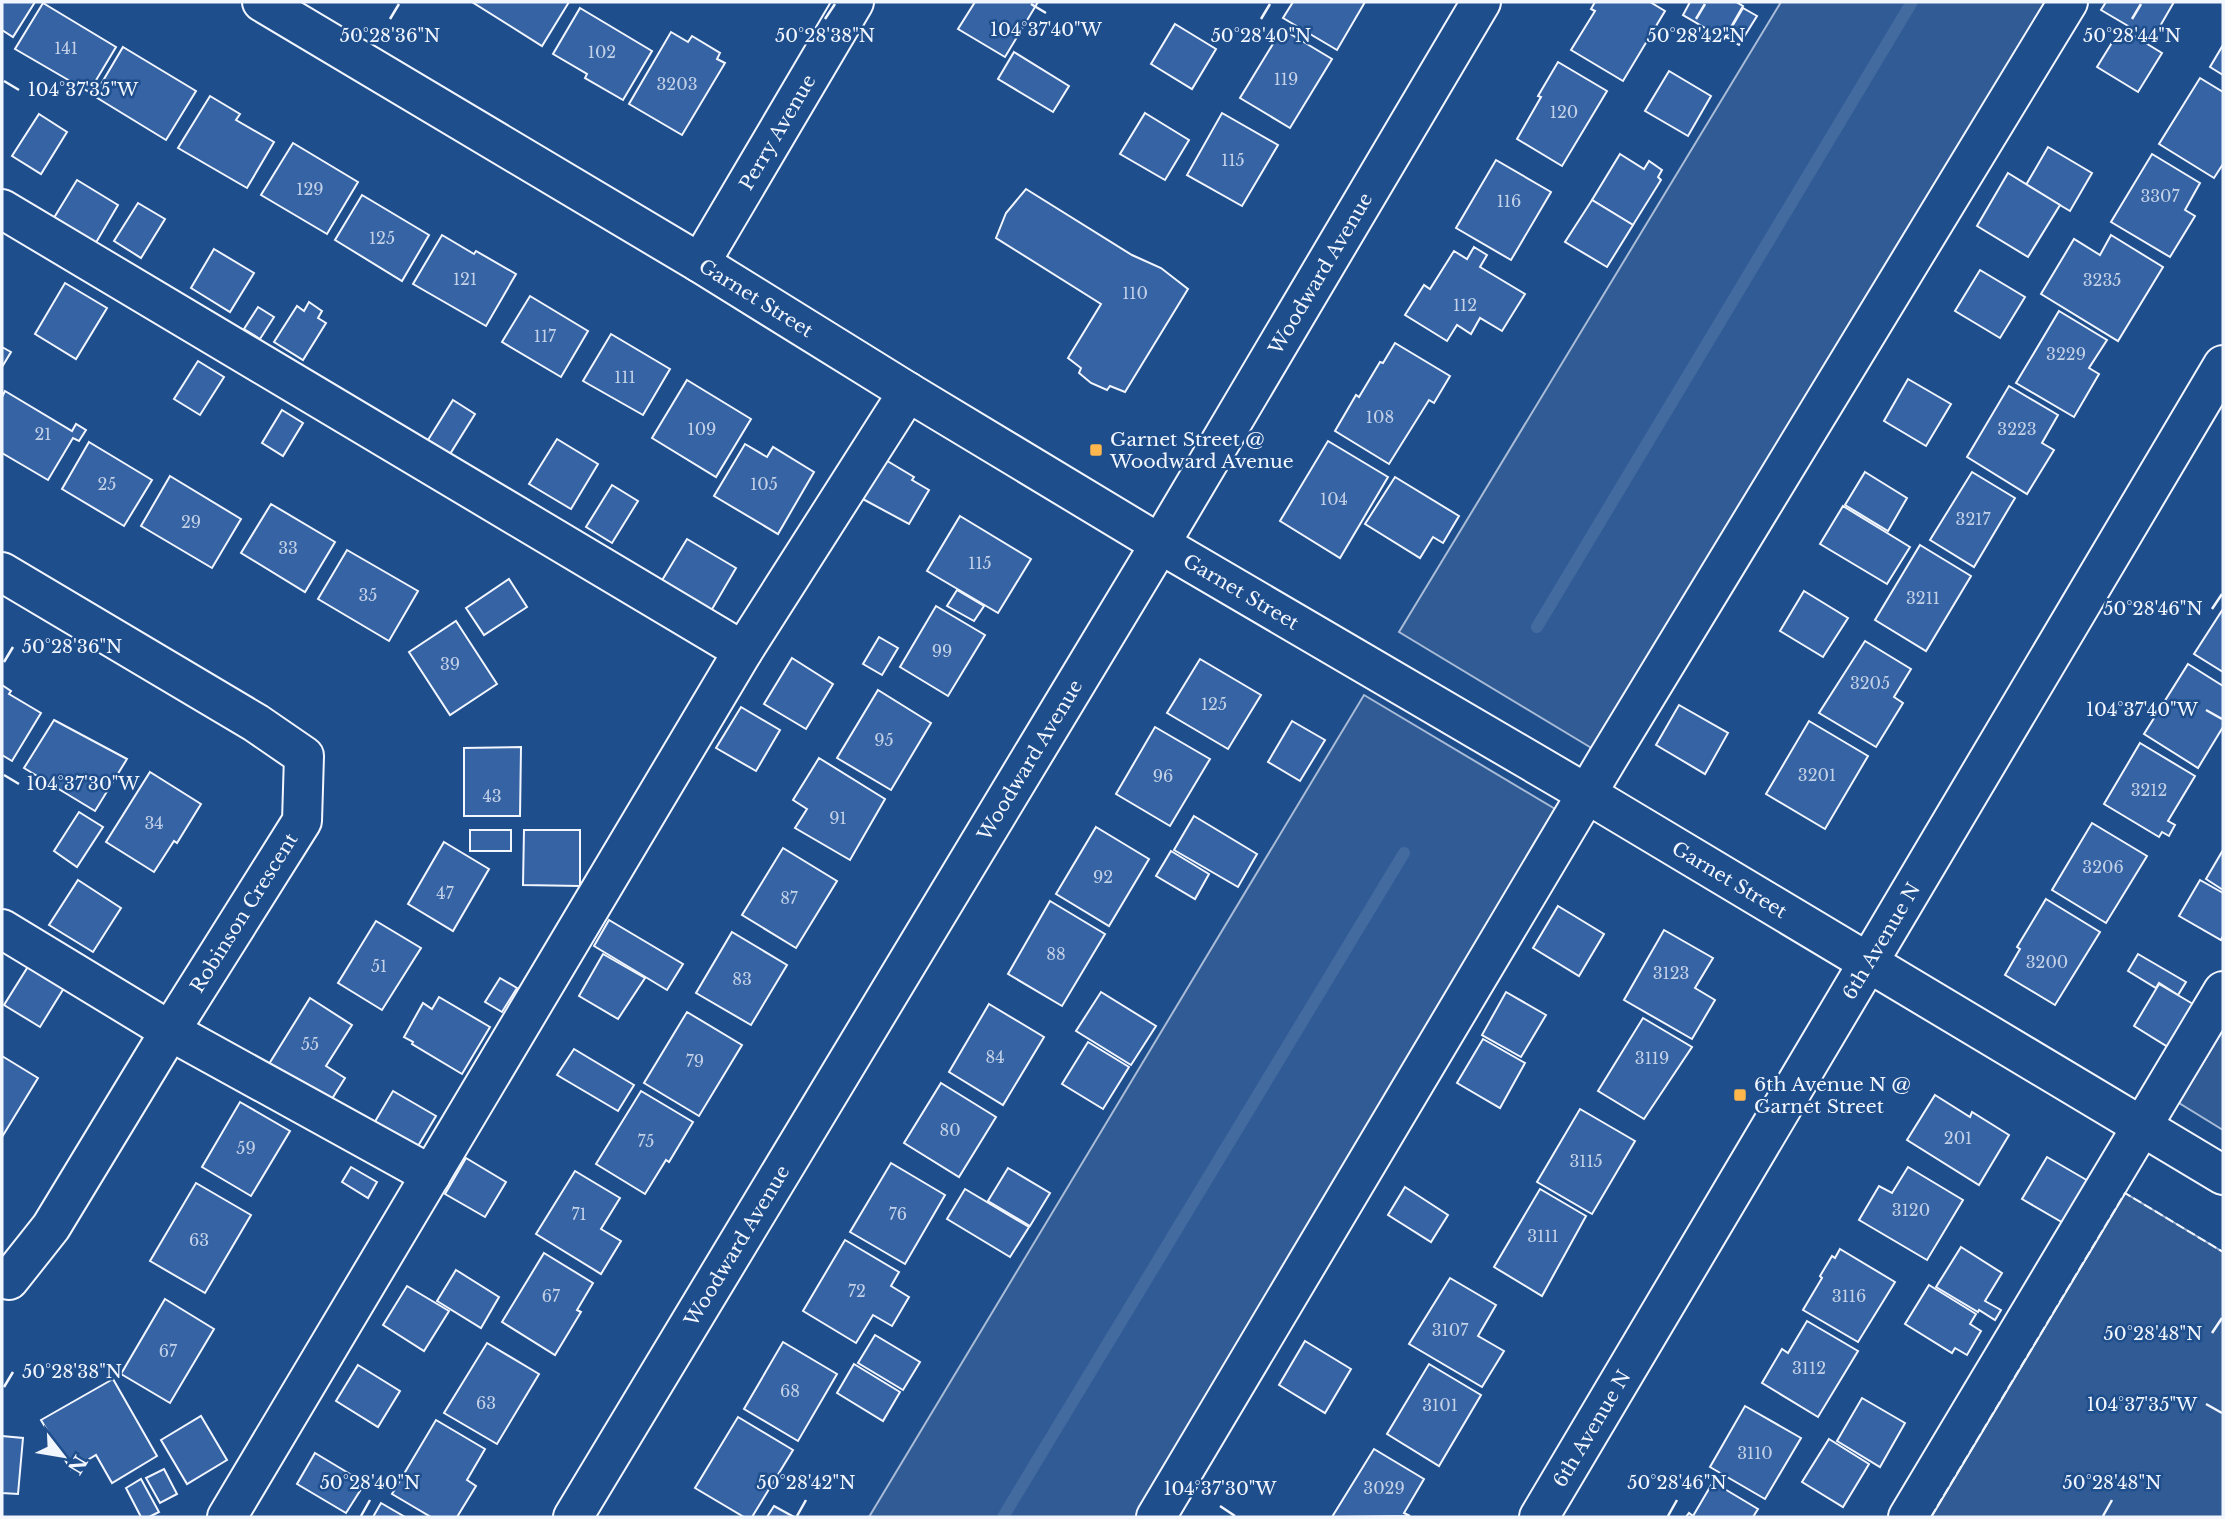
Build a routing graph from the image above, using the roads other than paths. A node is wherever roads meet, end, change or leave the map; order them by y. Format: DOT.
graph roads {
  1 [pos="262,2"];
  2 [pos="854,2"];
  3 [pos="1481,2"];
  4 [pos="2068,2"];
  5 [pos="2,209"];
  6 [pos="700,263"];
  7 [pos="2223,365"];
  8 [pos="908,392"];
  9 [pos="1160,544"];
  10 [pos="2,572"];
  11 [pos="743,652"];
  12 [pos="1587,794"];
  13 [pos="2,929"];
  14 [pos="1868,964"];
  15 [pos="2223,991"];
  16 [pos="170,1031"];
  17 [pos="2141,1126"];
  18 [pos="431,1175"];
  19 [pos="2223,1175"];
  20 [pos="2,1278"];
  21 [pos="227,1517"];
  22 [pos="573,1517"];
  23 [pos="1156,1517"];
  24 [pos="1539,1517"];
  25 [pos="1908,1517"];
  1 -- 6 [label="street, Garnet Street"];
  2 -- 6 [label="street, Perry Avenue"];
  3 -- 9 [label="street, Woodward Avenue"];
  4 -- 12 [label="street"];
  5 -- 11 [label="street"];
  6 -- 8 [label="street, Garnet Street"];
  7 -- 14 [label="street, 6th Avenue N"];
  8 -- 9 [label="street, Garnet Street"];
  8 -- 11 [label="street"];
  9 -- 12 [label="street, Garnet Street"];
  9 -- 22 [label="street, Woodward Avenue"];
  10 -- 16 [label="street, Robinson Crescent"];
  11 -- 18 [label="street"];
  12 -- 14 [label="street, Garnet Street"];
  12 -- 23 [label="street"];
  13 -- 16 [label="street"];
  14 -- 17 [label="street, Garnet Street"];
  14 -- 24 [label="street, 6th Avenue N"];
  15 -- 17 [label="street"];
  16 -- 18 [label="street"];
  16 -- 20 [label="street, Robinson Crescent"];
  17 -- 19 [label="street, Garnet Street"];
  17 -- 25 [label="street"];
  18 -- 21 [label="street"];
}
